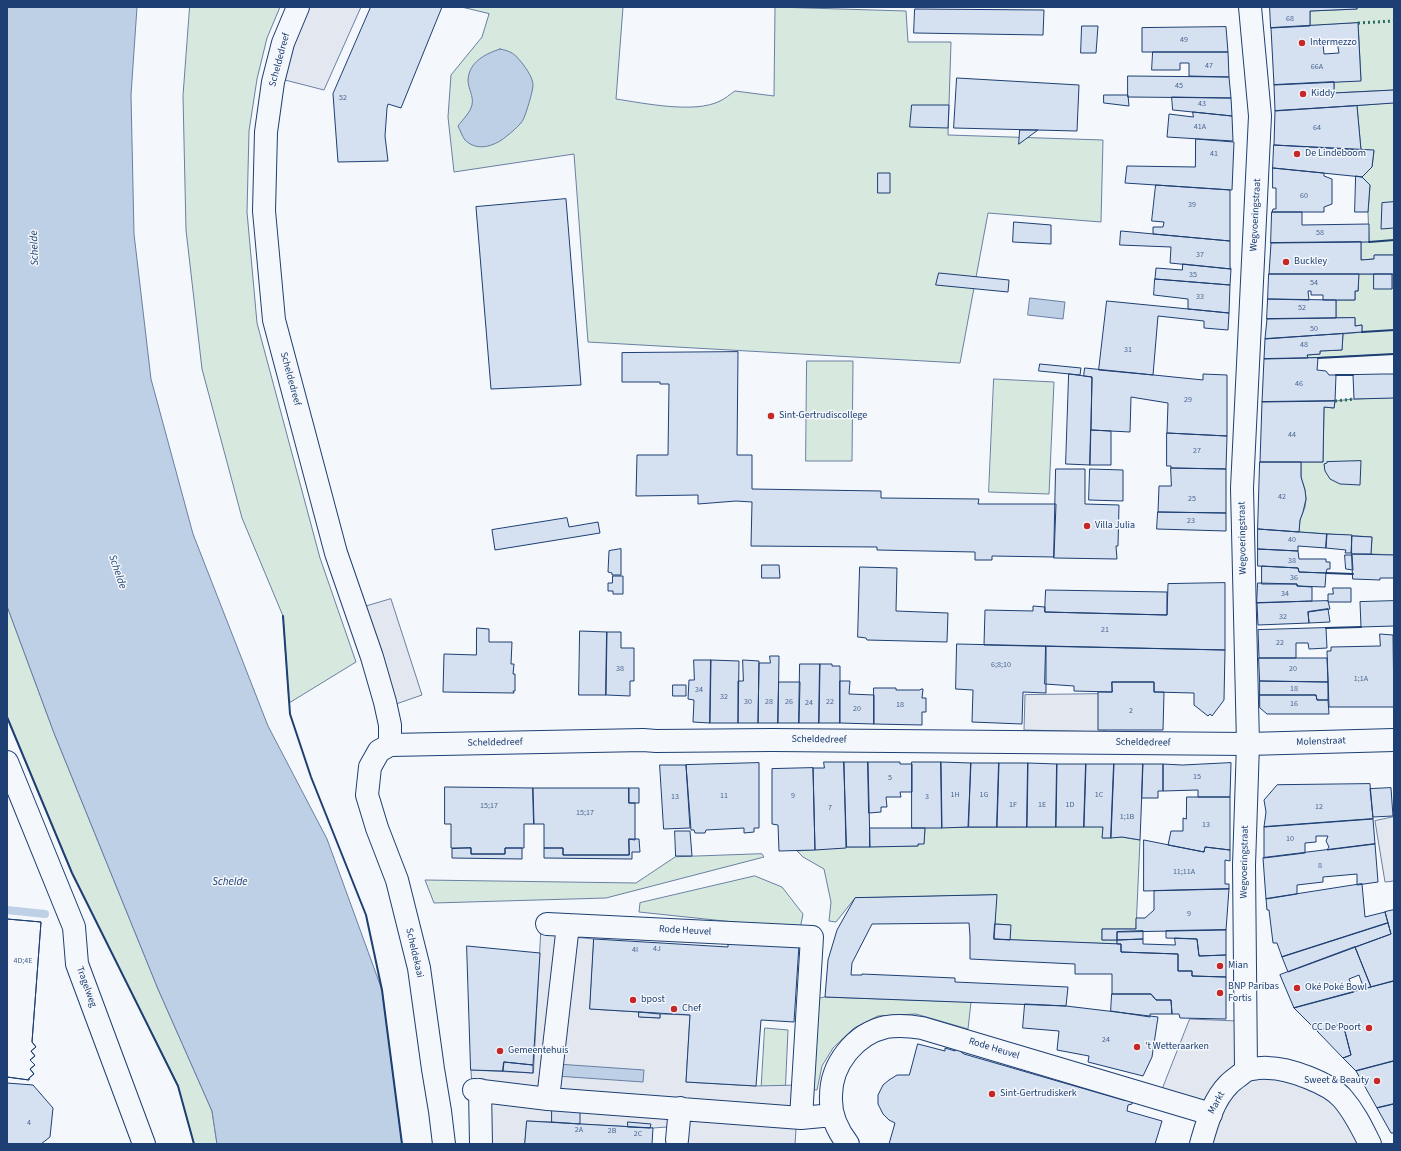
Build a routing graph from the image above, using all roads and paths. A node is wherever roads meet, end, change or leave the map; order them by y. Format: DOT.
graph roads {
  1 [pos="298,7"];
  2 [pos="1250,7"];
  3 [pos="1394,740"];
  4 [pos="1248,744"];
  5 [pos="390,745"];
  6 [pos="7,762"];
  7 [pos="561,927"];
  8 [pos="664,937"];
  9 [pos="1246,1070"];
  10 [pos="548,1099"];
  11 [pos="1211,1114"];
  12 [pos="833,1116"];
  13 [pos="801,1118"];
  14 [pos="144,1144"];
  15 [pos="444,1144"];
  16 [pos="481,1144"];
  17 [pos="848,1144"];
  18 [pos="1201,1144"];
  19 [pos="1370,1144"];
  1 -- 5 [label="street, Scheldedreef"];
  2 -- 4 [label="street, Wegvoeringstraat"];
  3 -- 4 [label="street, Molenstraat"];
  4 -- 5 [label="street, Scheldedreef"];
  4 -- 9 [label="street, Wegvoeringstraat"];
  5 -- 15 [label="street, Scheldekaai"];
  6 -- 14 [label="street, Tragelweg"];
  7 -- 8 [label="street"];
  7 -- 10 [label="street"];
  7 -- 13 [label="street, Rode Heuvel"];
  9 -- 11 [label="street, Markt"];
  9 -- 19 [label="street"];
  10 -- 13 [label="street"];
  10 -- 16 [label="street"];
  11 -- 12 [label="street, Rode Heuvel"];
  11 -- 18 [label="street, Markt"];
  12 -- 13 [label="street"];
  12 -- 17 [label="street, Rode Heuvel"];
}
